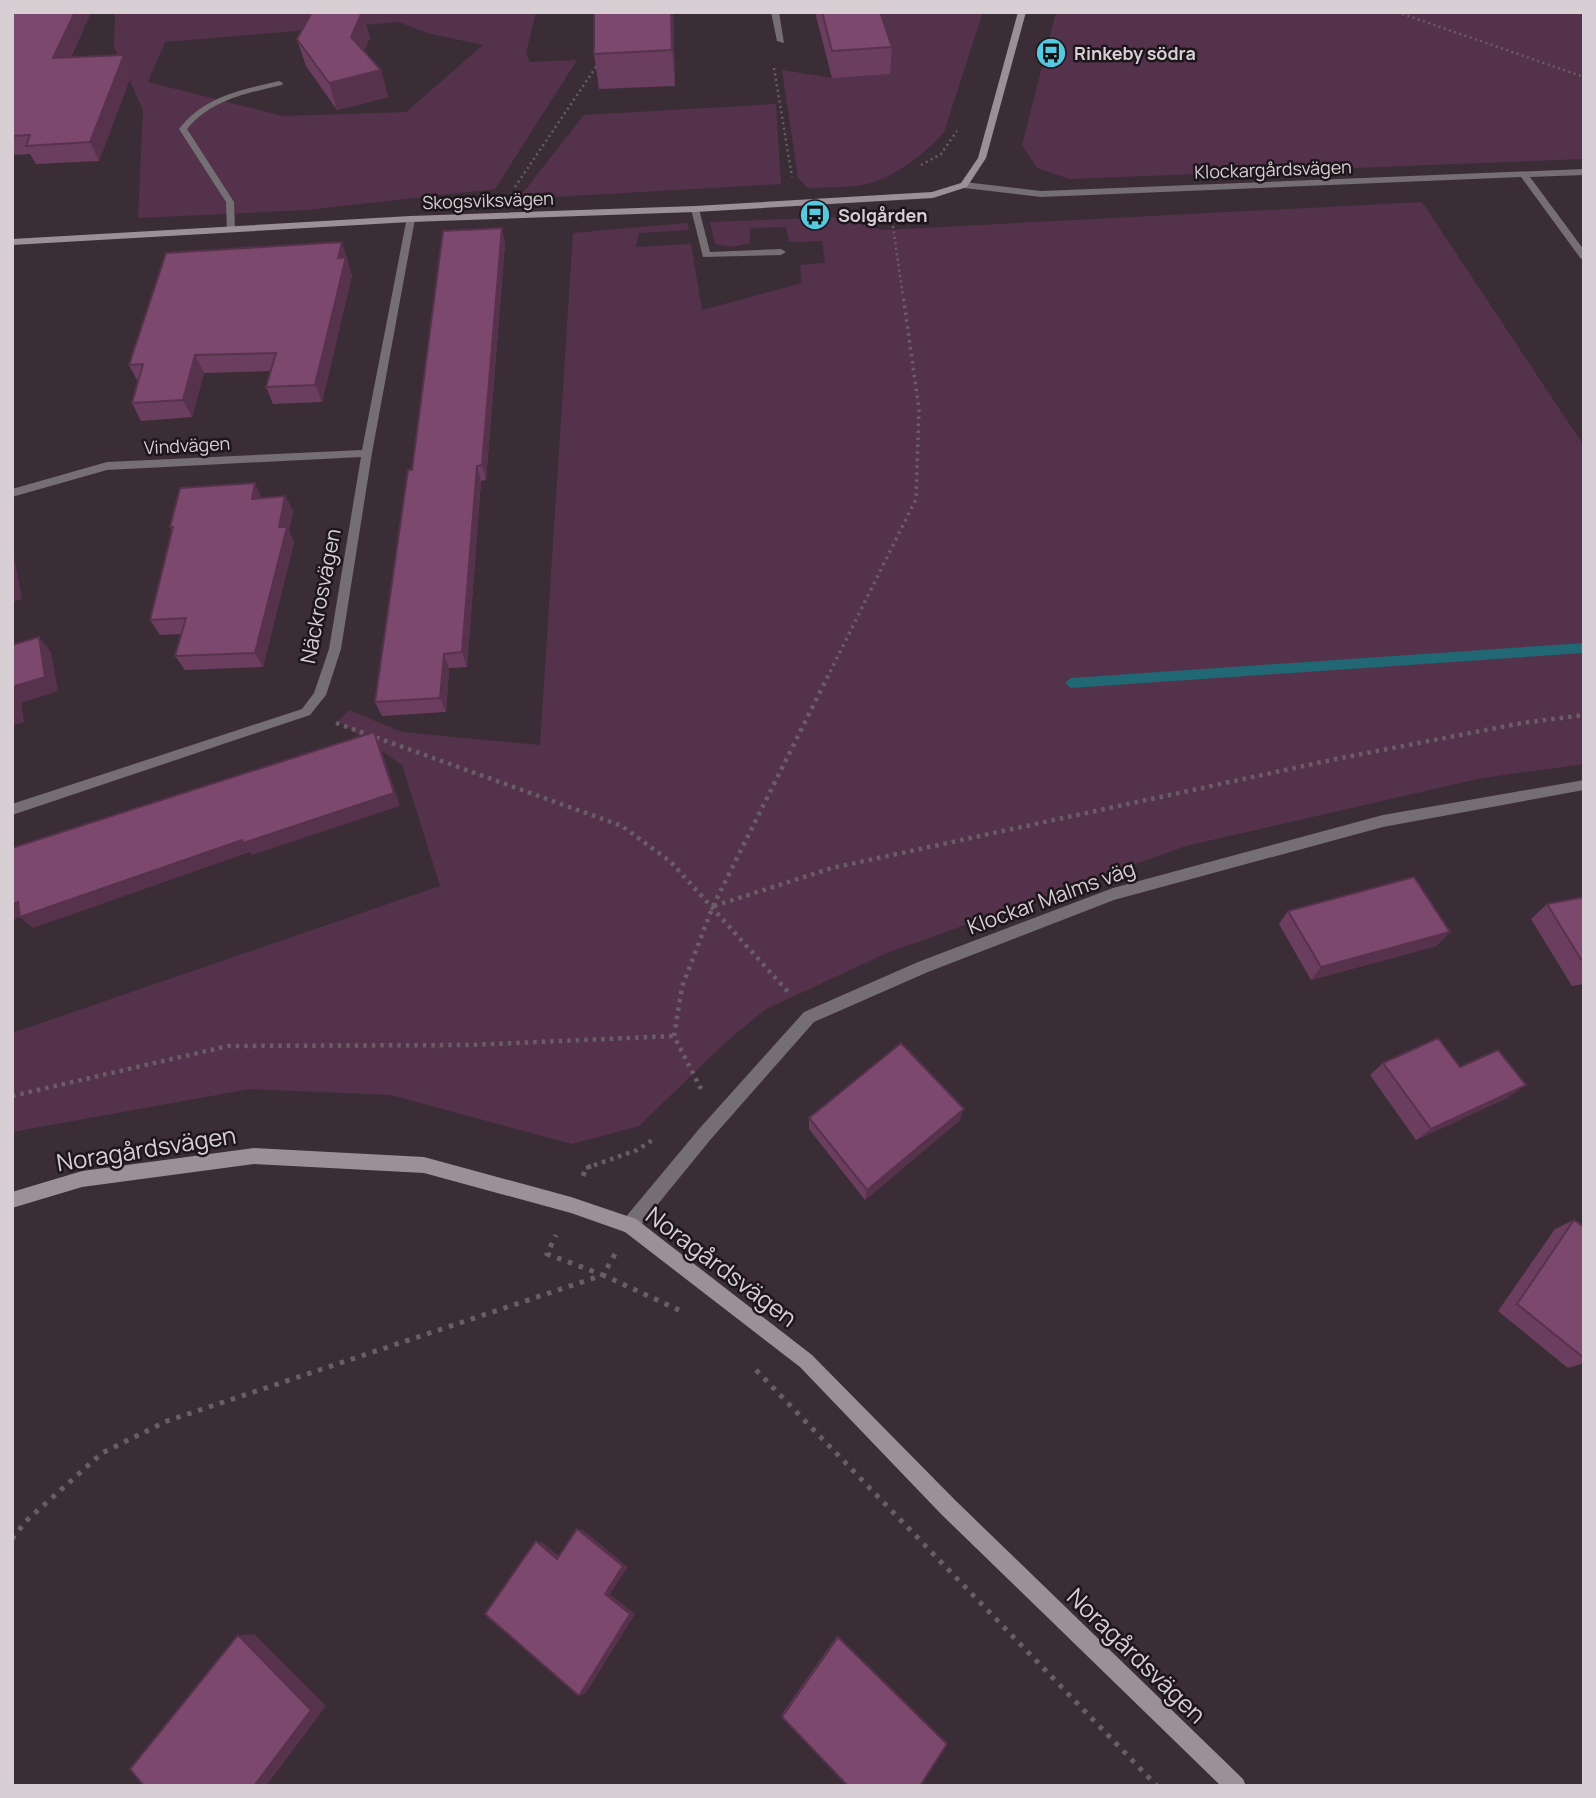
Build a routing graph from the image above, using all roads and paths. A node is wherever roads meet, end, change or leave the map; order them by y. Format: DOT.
graph roads {
  1 [pos="775,12"];
  2 [pos="1022,12"];
  3 [pos="1397,12"];
  4 [pos="781,41"];
  5 [pos="601,59"];
  6 [pos="1584,77"];
  7 [pos="279,83"];
  8 [pos="958,129"];
  9 [pos="1584,172"];
  10 [pos="1524,175"];
  11 [pos="964,185"];
  12 [pos="512,193"];
  13 [pos="888,198"];
  14 [pos="796,203"];
  15 [pos="695,209"];
  16 [pos="410,219"];
  17 [pos="230,229"];
  18 [pos="12,242"];
  19 [pos="780,252"];
  20 [pos="1584,257"];
  21 [pos="367,453"];
  22 [pos="12,492"];
  23 [pos="306,712"];
  24 [pos="1584,715"];
  25 [pos="1584,785"];
  26 [pos="12,810"];
  27 [pos="713,906"];
  28 [pos="809,1017"];
  29 [pos="674,1036"];
  30 [pos="701,1084"];
  31 [pos="695,1094"];
  32 [pos="12,1096"];
  33 [pos="705,1135"];
  34 [pos="657,1137"];
  35 [pos="12,1200"];
  36 [pos="571,1205"];
  37 [pos="630,1225"];
  38 [pos="603,1275"];
  39 [pos="690,1315"];
  40 [pos="753,1367"];
  41 [pos="12,1539"];
  42 [pos="1157,1786"];
  43 [pos="1236,1786"];
  1 -- 4 [label="street"];
  2 -- 11 [label="street"];
  3 -- 6 [label="path"];
  4 -- 14 [label="path"];
  5 -- 12 [label="path"];
  7 -- 17 [label="street"];
  8 -- 13 [label="path"];
  9 -- 10 [label="street, Klockargårdsvägen"];
  10 -- 11 [label="street, Klockargårdsvägen"];
  10 -- 20 [label="street"];
  11 -- 13 [label="street, Skogsviksvägen"];
  13 -- 14 [label="street, Skogsviksvägen"];
  13 -- 27 [label="path"];
  14 -- 15 [label="street, Skogsviksvägen"];
  15 -- 16 [label="street, Skogsviksvägen"];
  15 -- 19 [label="street"];
  16 -- 17 [label="street, Skogsviksvägen"];
  16 -- 21 [label="street, Näckrosvägen"];
  17 -- 18 [label="street, Skogsviksvägen"];
  21 -- 22 [label="street, Vindvägen"];
  21 -- 23 [label="street, Näckrosvägen"];
  23 -- 26 [label="street"];
  23 -- 27 [label="path"];
  24 -- 27 [label="path"];
  25 -- 28 [label="street, Klockar Malms väg"];
  27 -- 28 [label="path"];
  27 -- 29 [label="path"];
  28 -- 33 [label="street, Klockar Malms väg"];
  29 -- 30 [label="path"];
  29 -- 32 [label="path"];
  30 -- 31 [label="path"];
  30 -- 33 [label="path"];
  33 -- 37 [label="street, Klockar Malms väg"];
  34 -- 36 [label="path"];
  35 -- 36 [label="street, Noragårdsvägen"];
  36 -- 37 [label="street, Noragårdsvägen"];
  36 -- 38 [label="path"];
  37 -- 38 [label="path"];
  37 -- 43 [label="street, Noragårdsvägen"];
  38 -- 39 [label="path"];
  38 -- 41 [label="path"];
  40 -- 42 [label="path"];
}
